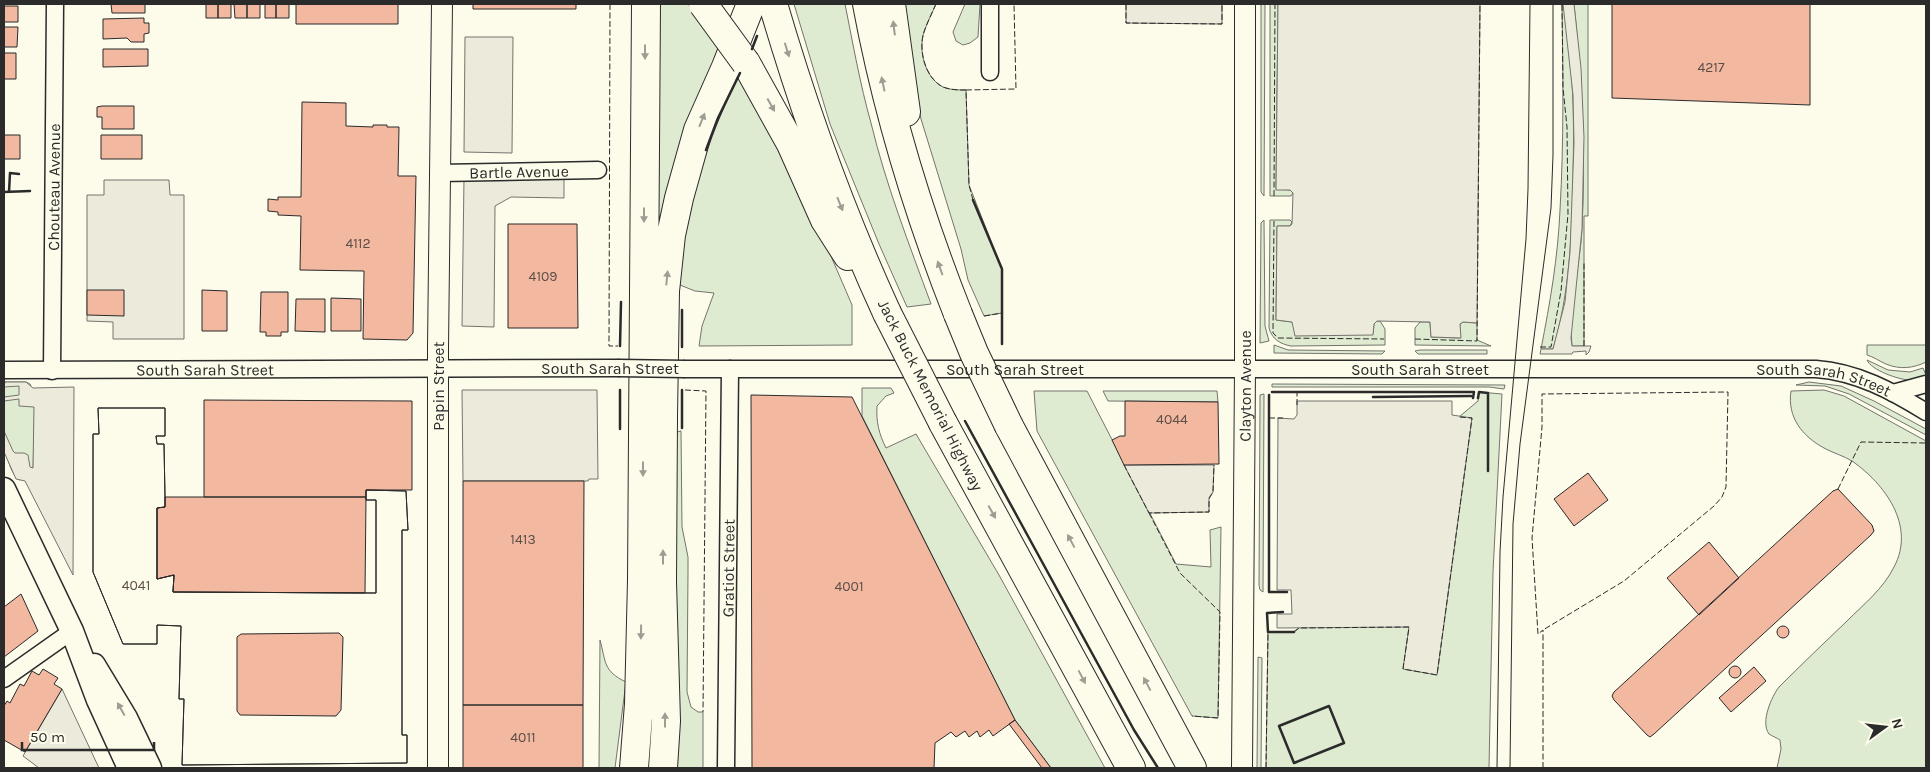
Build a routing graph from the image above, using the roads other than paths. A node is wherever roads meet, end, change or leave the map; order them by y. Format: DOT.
graph roads {
  1 [pos="55,4"];
  2 [pos="442,4"];
  3 [pos="646,4"];
  4 [pos="703,4"];
  5 [pos="751,4"];
  6 [pos="773,4"];
  7 [pos="867,4"];
  8 [pos="890,4"];
  9 [pos="990,4"];
  10 [pos="1245,4"];
  11 [pos="990,72"];
  12 [pos="598,170"];
  13 [pos="440,173"];
  14 [pos="921,215"];
  15 [pos="875,287"];
  16 [pos="438,369"];
  17 [pos="730,369"];
  18 [pos="1245,369"];
  19 [pos="4,370"];
  20 [pos="52,370"];
  21 [pos="1926,384"];
  22 [pos="1893,393"];
  23 [pos="1926,412"];
  24 [pos="4,489"];
  25 [pos="72,631"];
  26 [pos="4,679"];
  27 [pos="129,768"];
  28 [pos="150,768"];
  29 [pos="438,768"];
  30 [pos="634,768"];
  31 [pos="663,768"];
  32 [pos="726,768"];
  33 [pos="1131,768"];
  34 [pos="1192,768"];
  35 [pos="1242,768"];
  1 -- 20 [label="street, Chouteau Avenue"];
  2 -- 13 [label="street, Papin Street"];
  3 -- 30 [label="highway, one-way"];
  4 -- 15 [label="highway, one-way, bridge"];
  31 -- 5 [label="highway, one-way"];
  6 -- 15 [label="highway, Jack Buck Memorial Highway, one-way"];
  14 -- 7 [label="highway, one-way"];
  14 -- 8 [label="highway, one-way"];
  9 -- 11 [label="street"];
  10 -- 18 [label="street, Clayton Avenue"];
  12 -- 13 [label="street, Bartle Avenue"];
  13 -- 16 [label="street, Papin Street"];
  34 -- 14 [label="highway, one-way, bridge"];
  15 -- 33 [label="highway, Jack Buck Memorial Highway, one-way, bridge"];
  16 -- 17 [label="street, South Sarah Street, bridge"];
  16 -- 20 [label="street, South Sarah Street"];
  16 -- 29 [label="street, Papin Street"];
  17 -- 18 [label="street, South Sarah Street"];
  17 -- 32 [label="street, Gratiot Street"];
  18 -- 22 [label="street, South Sarah Street"];
  18 -- 35 [label="street, Clayton Avenue"];
  19 -- 20 [label="street, South Sarah Street"];
  21 -- 22 [label="street"];
  22 -- 23 [label="street, South Sarah Street"];
  24 -- 25 [label="main road"];
  25 -- 26 [label="street"];
  25 -- 27 [label="main road"];
  28 -- 25 [label="main road, one-way"];
}
